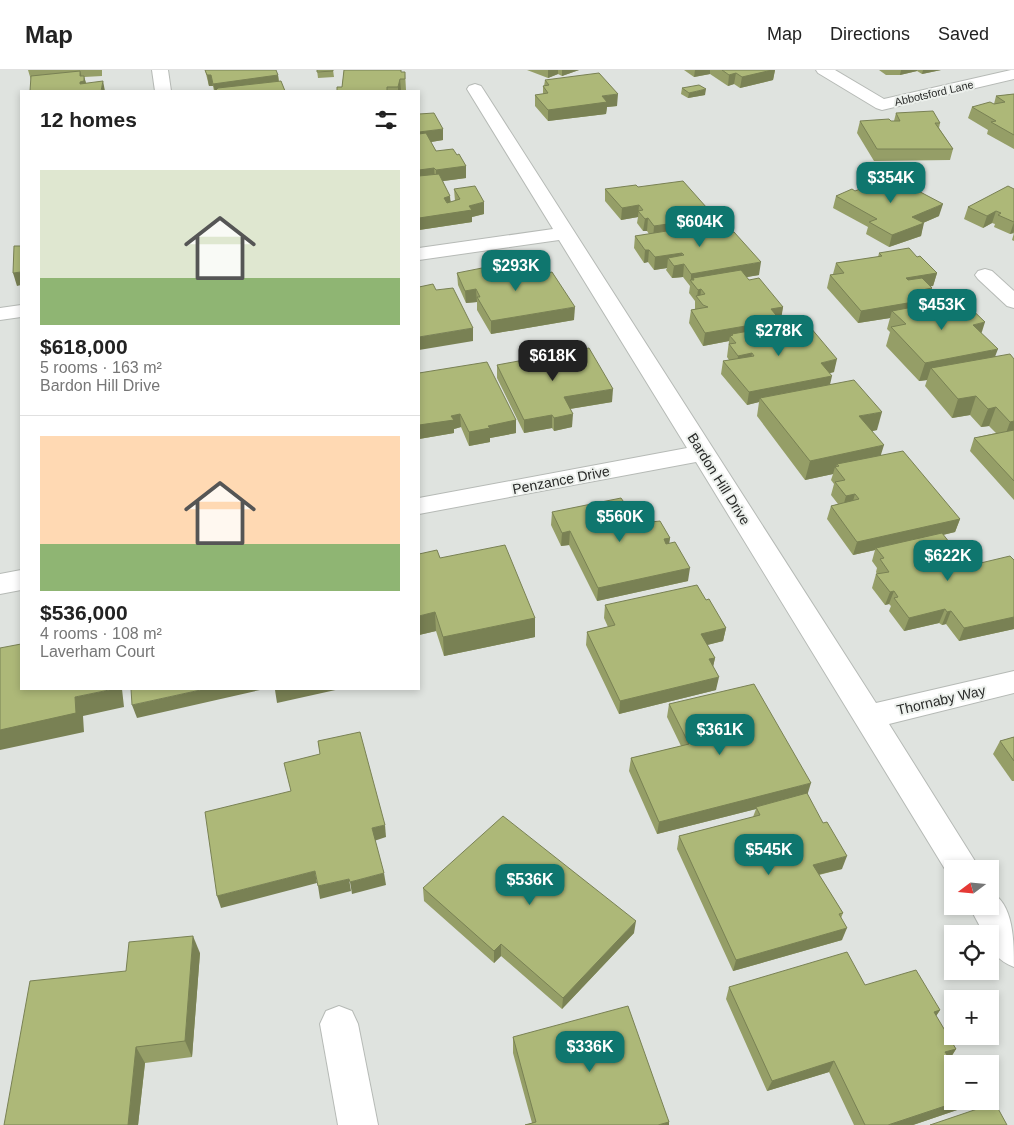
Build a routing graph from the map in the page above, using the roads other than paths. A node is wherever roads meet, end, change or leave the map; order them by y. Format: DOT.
graph roads {
  1 [pos="160,70"];
  2 [pos="824,70"];
  3 [pos="1014,74"];
  4 [pos="475,89"];
  5 [pos="163,90"];
  6 [pos="564,232"];
  7 [pos="420,254"];
  8 [pos="985,275"];
  9 [pos="1014,302"];
  10 [pos="20,311"];
  11 [pos="0,314"];
  12 [pos="703,453"];
  13 [pos="420,506"];
  14 [pos="20,580"];
  15 [pos="0,584"];
  16 [pos="1014,682"];
  17 [pos="868,717"];
  18 [pos="957,860"];
  19 [pos="992,915"];
  20 [pos="1014,951"];
  21 [pos="339,1024"];
  22 [pos="358,1125"];
  1 -- 5 [label="street"];
  2 -- 3 [label="street, Abbotsford Lane"];
  4 -- 6 [label="street, Bardon Hill Drive"];
  6 -- 7 [label="street"];
  6 -- 12 [label="street, Bardon Hill Drive"];
  8 -- 9 [label="street"];
  10 -- 11 [label="street"];
  12 -- 13 [label="street, Penzance Drive"];
  12 -- 17 [label="street, Bardon Hill Drive"];
  14 -- 15 [label="street"];
  16 -- 17 [label="street, Thornaby Way"];
  17 -- 18 [label="street, Bardon Hill Drive"];
  19 -- 20 [label="street"];
  21 -- 22 [label="street"];
}
